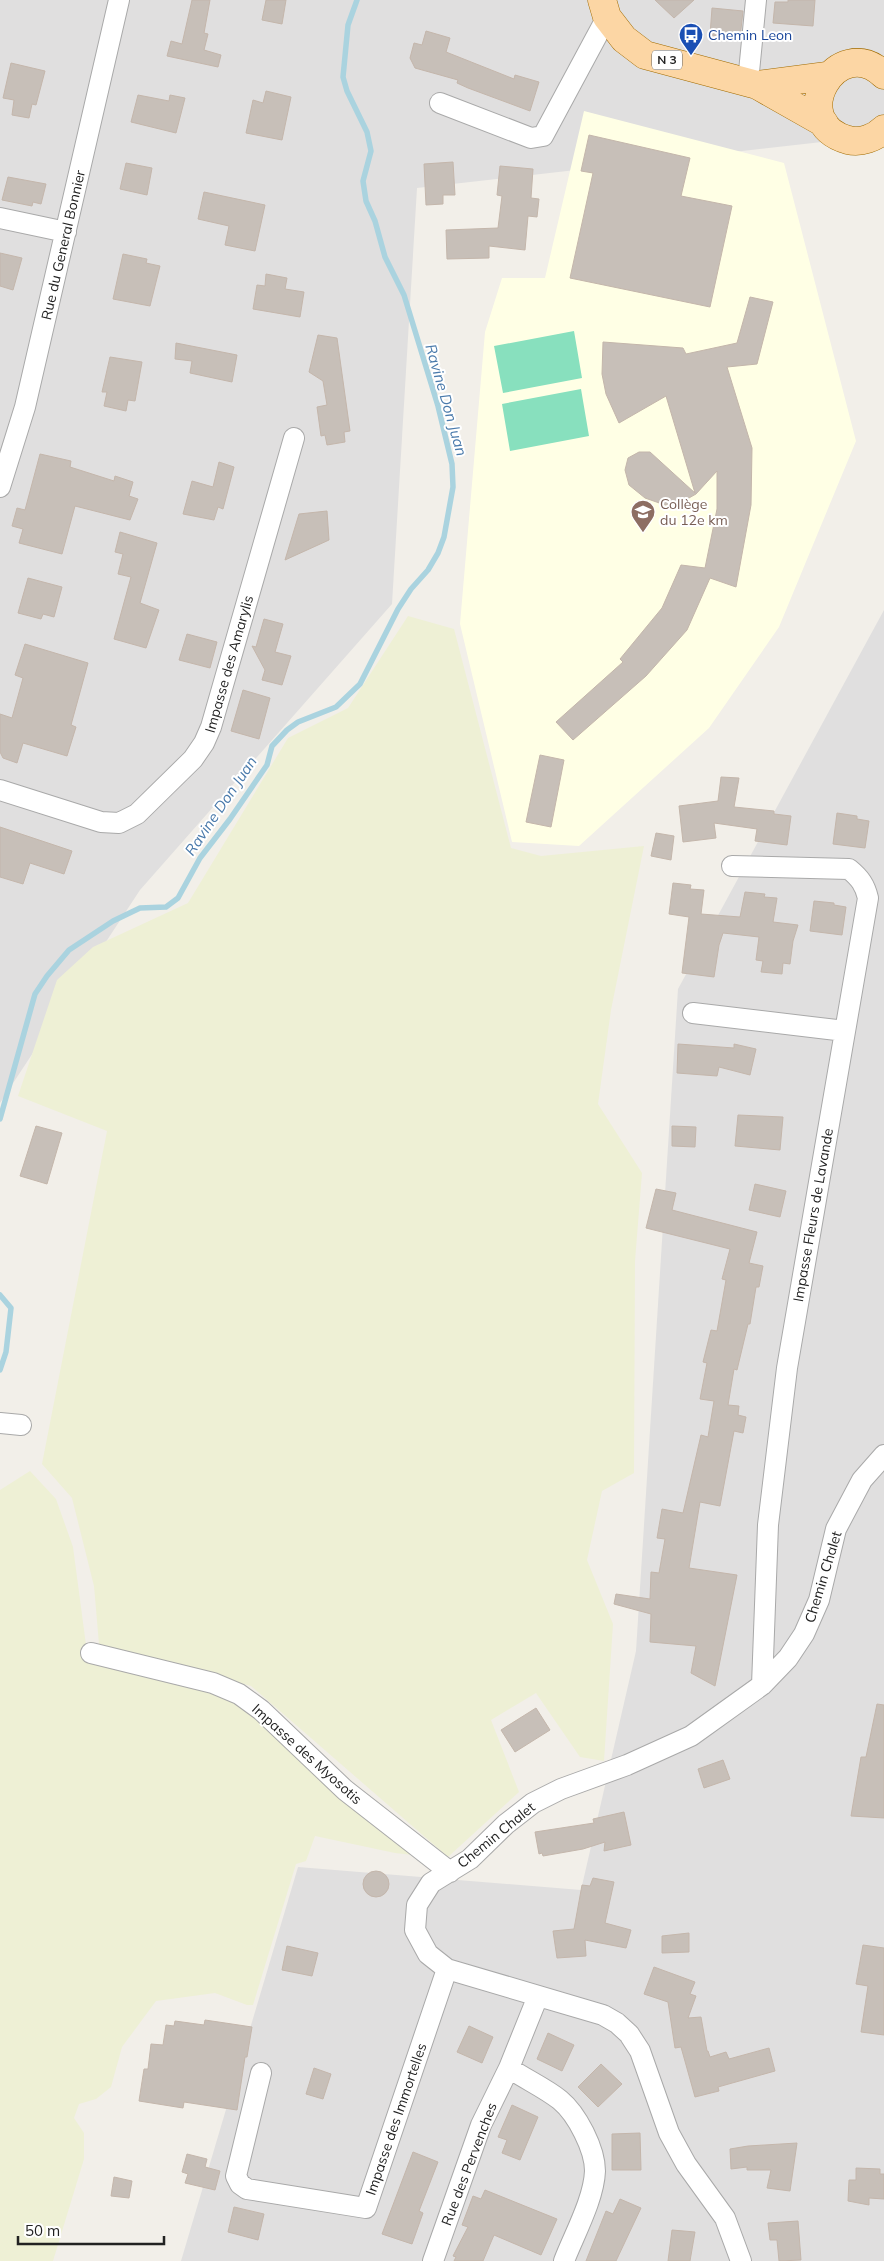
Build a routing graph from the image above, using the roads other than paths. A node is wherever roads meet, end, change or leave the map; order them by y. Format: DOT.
graph roads {
  1 [pos="119,0"];
  2 [pos="756,0"];
  3 [pos="604,9"];
  4 [pos="884,75"];
  5 [pos="827,76"];
  6 [pos="753,84"];
  7 [pos="440,103"];
  8 [pos="824,123"];
  9 [pos="884,129"];
  10 [pos="0,218"];
  11 [pos="66,232"];
  12 [pos="294,438"];
  13 [pos="0,487"];
  14 [pos="0,790"];
  15 [pos="732,866"];
  16 [pos="693,1014"];
  17 [pos="846,1031"];
  18 [pos="884,1455"];
  19 [pos="91,1653"];
  20 [pos="762,1685"];
  21 [pos="450,1872"];
  22 [pos="447,1970"];
  23 [pos="538,1996"];
  24 [pos="508,2068"];
  25 [pos="261,2073"];
  26 [pos="433,2261"];
  27 [pos="564,2261"];
  28 [pos="741,2261"];
  1 -- 11 [label="street, Rue du General Bonnier"];
  2 -- 6 [label="street"];
  3 -- 6 [label="main road, N 3"];
  3 -- 7 [label="street"];
  4 -- 5 [label="main road, N 3"];
  5 -- 6 [label="main road, N 3"];
  5 -- 8 [label="main road"];
  6 -- 8 [label="main road, N 3"];
  8 -- 9 [label="main road, N 3"];
  10 -- 11 [label="street"];
  11 -- 13 [label="street, Rue du General Bonnier"];
  12 -- 14 [label="street, Impasse des Amarylis"];
  15 -- 17 [label="street, Impasse Fleurs de Lavande"];
  16 -- 17 [label="street"];
  17 -- 20 [label="street, Impasse Fleurs de Lavande"];
  18 -- 20 [label="street, Chemin Chalet"];
  19 -- 21 [label="street, Impasse des Myosotis"];
  20 -- 21 [label="street, Chemin Chalet"];
  21 -- 22 [label="street, Chemin Chalet"];
  22 -- 23 [label="street, Chemin Chalet"];
  22 -- 25 [label="street, Impasse des Immortelles"];
  23 -- 24 [label="street, Rue des Pervenches"];
  23 -- 28 [label="street, Chemin Chalet"];
  24 -- 26 [label="street, Rue des Pervenches"];
  24 -- 27 [label="street"];
}
